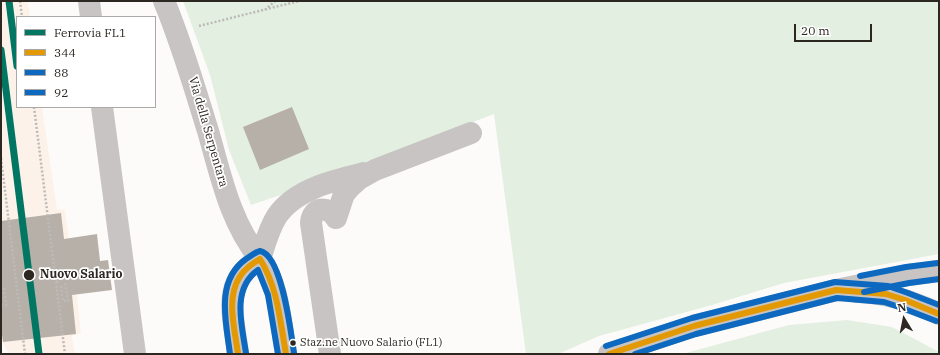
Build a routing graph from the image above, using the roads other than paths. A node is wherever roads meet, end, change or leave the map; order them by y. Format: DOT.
graph roads {
  1 [pos="89,1"];
  2 [pos="164,1"];
  3 [pos="91,16"];
  4 [pos="102,108"];
  5 [pos="471,133"];
  6 [pos="375,170"];
  7 [pos="260,259"];
  8 [pos="939,271"];
  9 [pos="836,290"];
  10 [pos="936,313"];
  11 [pos="135,354"];
  12 [pos="238,354"];
  13 [pos="286,354"];
  14 [pos="330,354"];
  15 [pos="609,354"];
  1 -- 3 [label="lane"];
  2 -- 7 [label="lane, Via della Serpentara"];
  4 -- 11 [label="lane"];
  5 -- 6 [label="lane"];
  6 -- 7 [label="lane"];
  6 -- 14 [label="lane"];
  7 -- 12 [label="lane"];
  7 -- 13 [label="lane, Via della Serpentara"];
  8 -- 9 [label="lane"];
  9 -- 10 [label="lane"];
  9 -- 15 [label="lane"];
}
